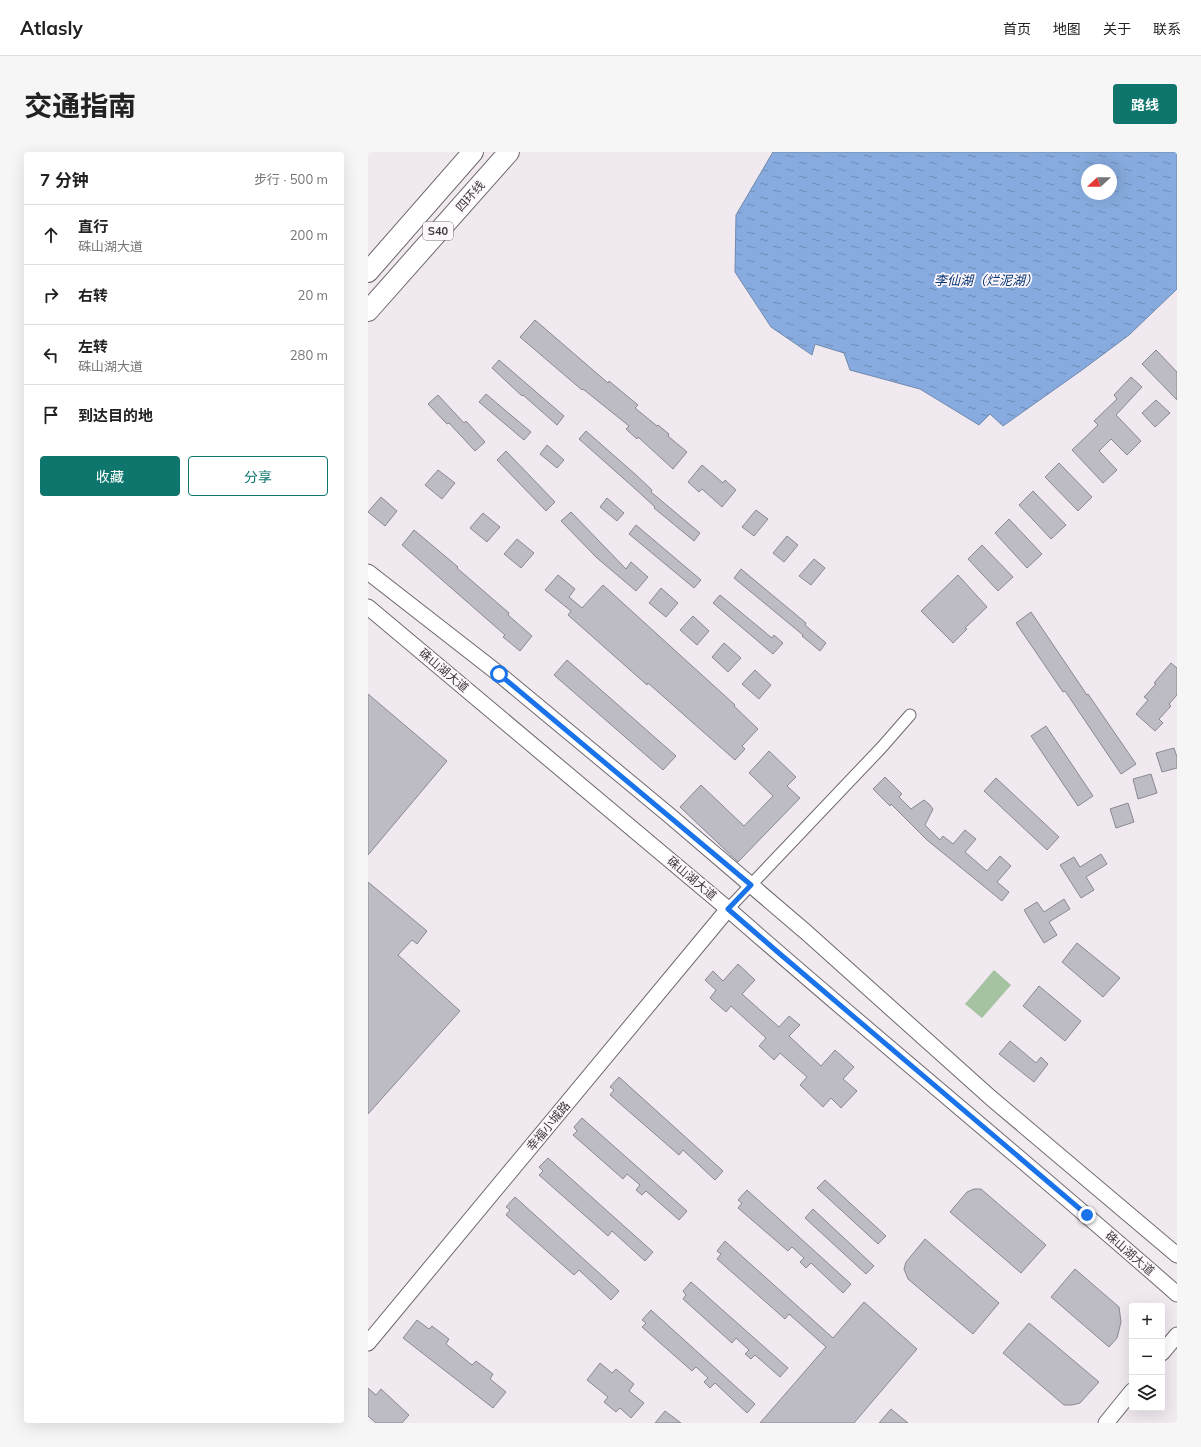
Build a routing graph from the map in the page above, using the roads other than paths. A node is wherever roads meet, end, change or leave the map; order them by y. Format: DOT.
graph roads {
  1 [pos="473,152"];
  2 [pos="502,152"];
  3 [pos="509,152"];
  4 [pos="368,272"];
  5 [pos="368,304"];
  6 [pos="368,311"];
  7 [pos="368,572"];
  8 [pos="368,607"];
  9 [pos="910,715"];
  10 [pos="751,885"];
  11 [pos="728,909"];
  12 [pos="1177,1255"];
  13 [pos="1177,1294"];
  14 [pos="1177,1334"];
  15 [pos="368,1343"];
  16 [pos="1165,1349"];
  17 [pos="1129,1395"];
  18 [pos="1106,1423"];
  1 -- 4 [label="highway, S40"];
  2 -- 5 [label="main road"];
  3 -- 6 [label="highway, 四环线 / S40"];
  7 -- 10 [label="main road"];
  8 -- 11 [label="main road, 硃山湖大道"];
  9 -- 10 [label="street"];
  10 -- 11 [label="street"];
  10 -- 12 [label="main road"];
  11 -- 13 [label="main road, 硃山湖大道"];
  11 -- 15 [label="main road, 幸福小城路"];
  14 -- 16 [label="main road"];
  17 -- 18 [label="main road"];
}
